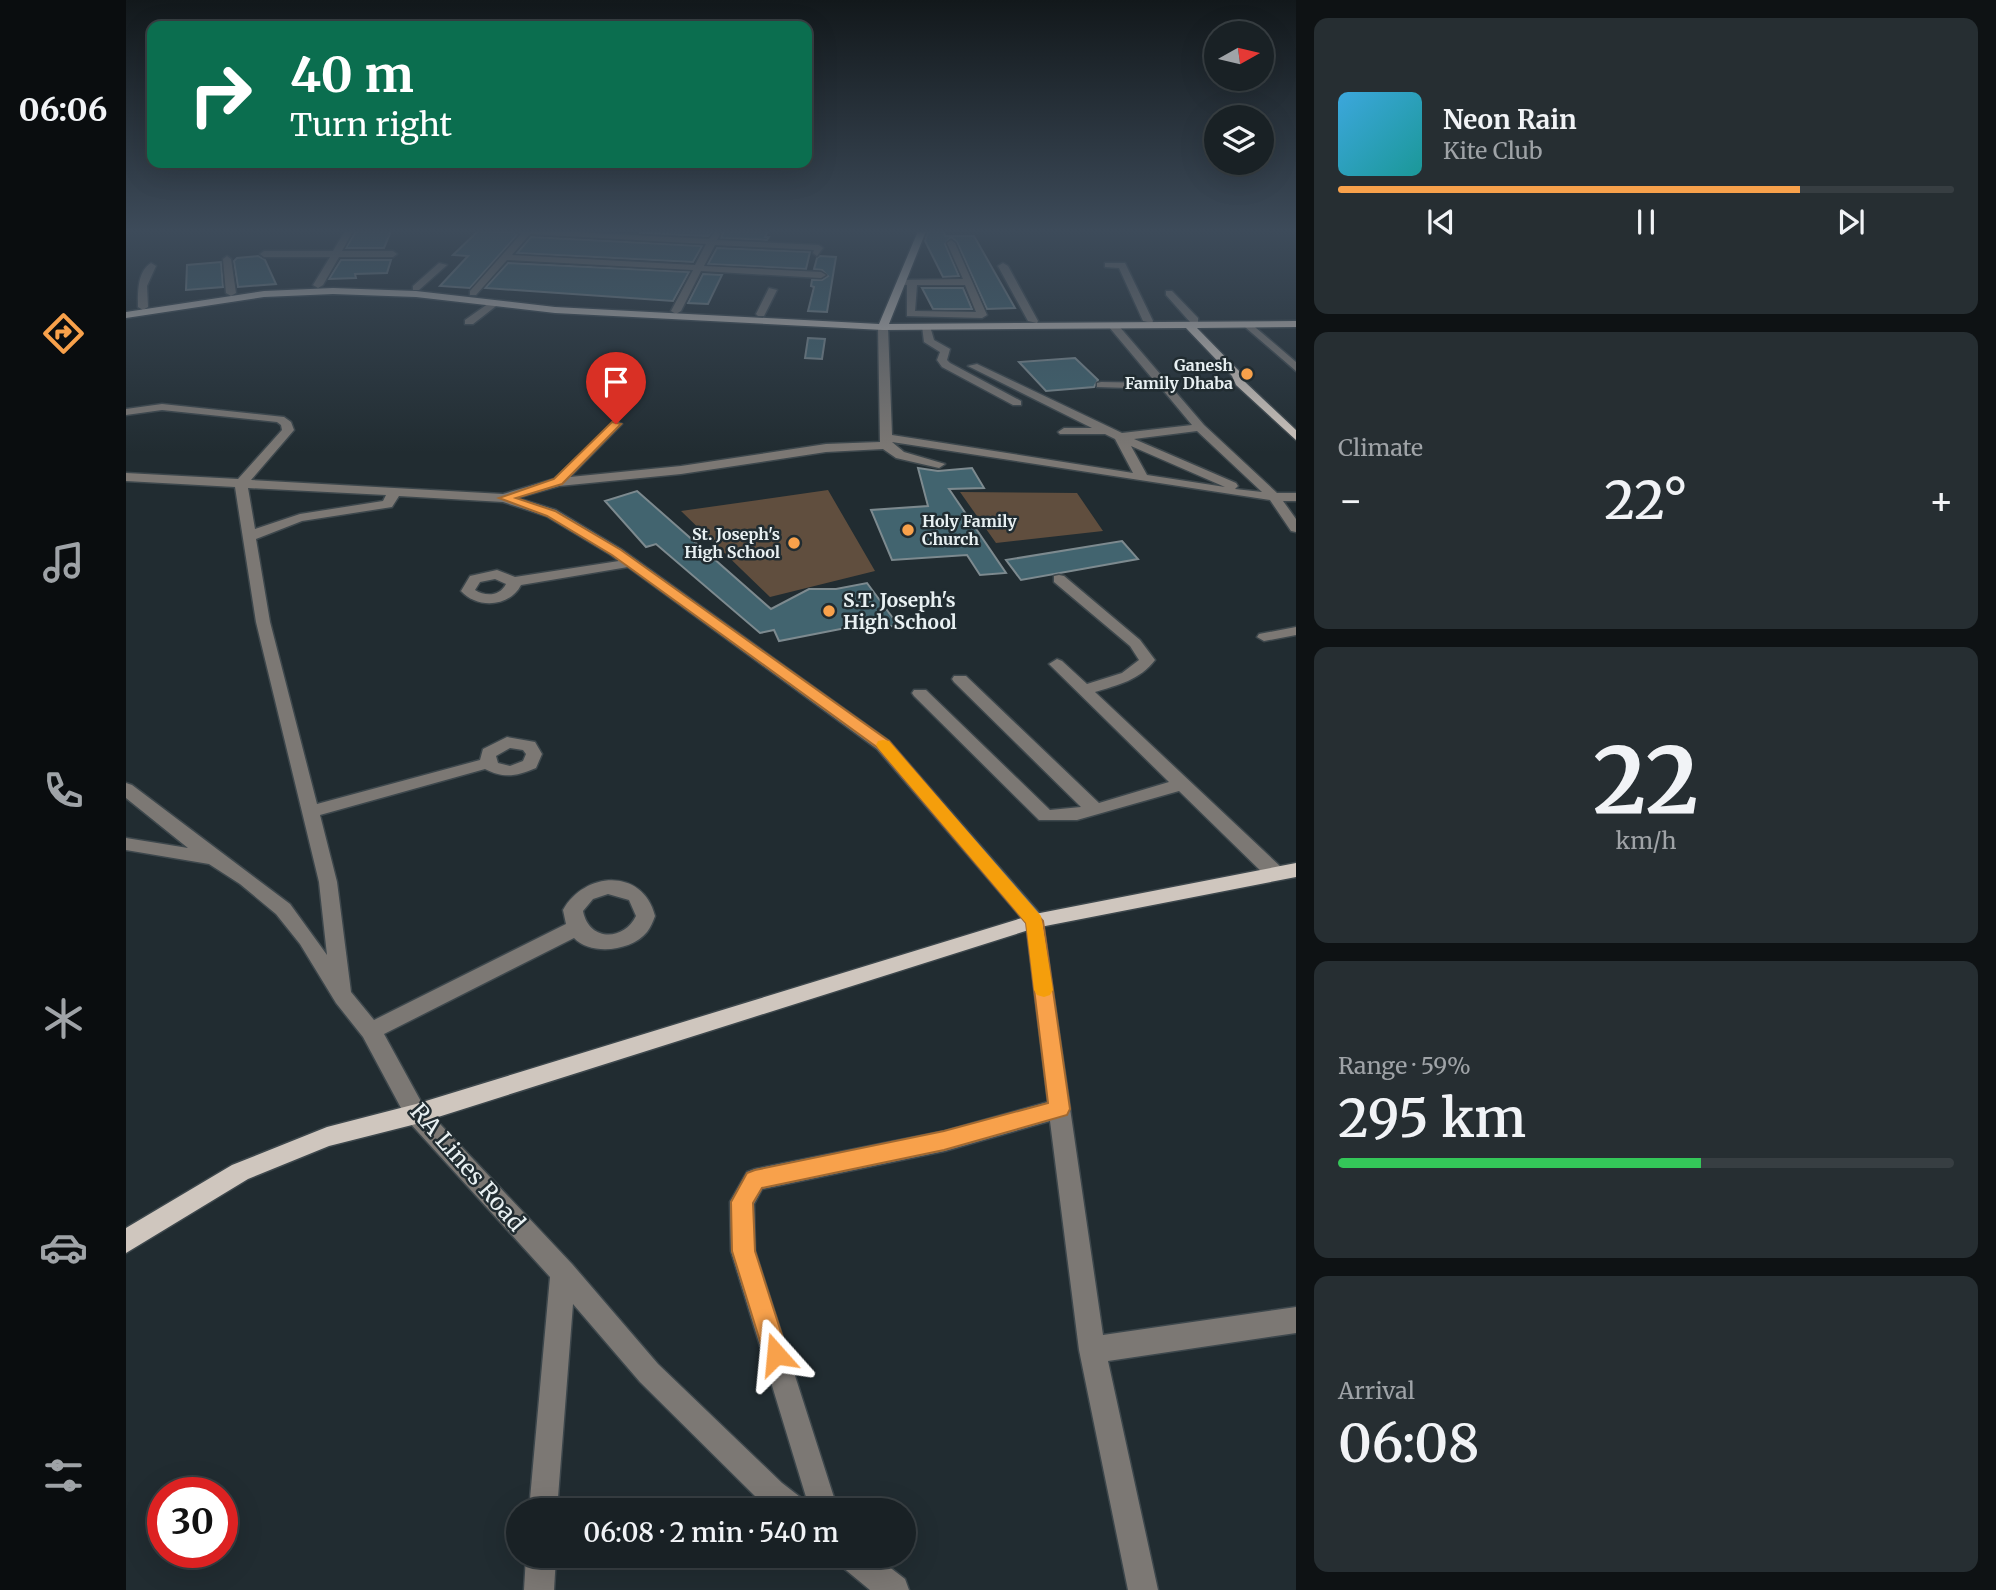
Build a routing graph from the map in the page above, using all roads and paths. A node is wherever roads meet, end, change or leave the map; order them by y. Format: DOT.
graph roads {
  1 [pos="155,305"];
  2 [pos="194,305"];
  3 [pos="492,305"];
  4 [pos="514,305"];
  5 [pos="611,305"];
  6 [pos="679,305"];
  7 [pos="765,305"];
  8 [pos="895,305"];
  9 [pos="909,305"];
  10 [pos="978,305"];
  11 [pos="1024,305"];
  12 [pos="1141,305"];
  13 [pos="1175,305"];
  14 [pos="144,307"];
  15 [pos="126,310"];
  16 [pos="676,311"];
  17 [pos="761,314"];
  18 [pos="126,316"];
  19 [pos="1033,321"];
  20 [pos="1148,321"];
  21 [pos="469,322"];
  22 [pos="1184,323"];
  23 [pos="885,324"];
  24 [pos="1294,324"];
  25 [pos="1249,326"];
  26 [pos="1114,327"];
  27 [pos="926,328"];
  28 [pos="973,366"];
  29 [pos="1296,368"];
  30 [pos="1101,385"];
  31 [pos="1165,386"];
  32 [pos="1017,403"];
  33 [pos="126,412"];
  34 [pos="616,424"];
  35 [pos="1200,427"];
  36 [pos="1064,432"];
  37 [pos="1114,434"];
  38 [pos="1296,436"];
  39 [pos="885,441"];
  40 [pos="939,464"];
  41 [pos="126,477"];
  42 [pos="1142,478"];
  43 [pos="558,482"];
  44 [pos="241,484"];
  45 [pos="395,492"];
  46 [pos="1255,496"];
  47 [pos="1296,497"];
  48 [pos="505,498"];
  49 [pos="1275,498"];
  50 [pos="1296,528"];
  51 [pos="250,537"];
  52 [pos="631,563"];
  53 [pos="1059,579"];
  54 [pos="513,582"];
  55 [pos="1296,631"];
  56 [pos="1264,637"];
  57 [pos="1057,664"];
  58 [pos="960,679"];
  59 [pos="1085,690"];
  60 [pos="920,693"];
  61 [pos="488,763"];
  62 [pos="1184,783"];
  63 [pos="126,789"];
  64 [pos="1094,809"];
  65 [pos="310,812"];
  66 [pos="126,845"];
  67 [pos="213,858"];
  68 [pos="1296,870"];
  69 [pos="1275,873"];
  70 [pos="1035,921"];
  71 [pos="576,928"];
  72 [pos="342,997"];
  73 [pos="371,1031"];
  74 [pos="1059,1109"];
  75 [pos="416,1114"];
  76 [pos="126,1241"];
  77 [pos="563,1273"];
  78 [pos="1296,1320"];
  79 [pos="1092,1350"];
  80 [pos="544,1498"];
  81 [pos="778,1498"];
  82 [pos="820,1498"];
  83 [pos="540,1568"];
  84 [pos="866,1568"];
  85 [pos="539,1590"];
  86 [pos="894,1590"];
  87 [pos="1143,1590"];
  1 -- 14 [label="main road"];
  2 -- 18 [label="main road"];
  3 -- 21 [label="street"];
  4 -- 23 [label="main road"];
  5 -- 16 [label="main road"];
  6 -- 16 [label="street"];
  7 -- 17 [label="street"];
  8 -- 23 [label="main road"];
  9 -- 10 [label="street"];
  11 -- 19 [label="street"];
  12 -- 20 [label="street"];
  13 -- 22 [label="street"];
  14 -- 15 [label="main road"];
  16 -- 17 [label="main road"];
  17 -- 23 [label="main road"];
  19 -- 20 [label="main road"];
  19 -- 23 [label="main road"];
  20 -- 22 [label="main road"];
  22 -- 24 [label="main road"];
  22 -- 25 [label="main road"];
  22 -- 26 [label="main road"];
  22 -- 38 [label="main road"];
  23 -- 27 [label="main road"];
  23 -- 39 [label="street"];
  24 -- 25 [label="main road"];
  25 -- 29 [label="street"];
  26 -- 27 [label="main road"];
  26 -- 31 [label="street"];
  27 -- 32 [label="street"];
  28 -- 37 [label="street"];
  30 -- 31 [label="street"];
  31 -- 35 [label="street"];
  33 -- 44 [label="street"];
  34 -- 43 [label="street"];
  35 -- 37 [label="street"];
  35 -- 49 [label="street"];
  36 -- 37 [label="street"];
  37 -- 42 [label="street"];
  37 -- 46 [label="street"];
  39 -- 40 [label="street"];
  39 -- 42 [label="street"];
  39 -- 43 [label="street"];
  41 -- 44 [label="street"];
  42 -- 46 [label="street"];
  43 -- 48 [label="street"];
  44 -- 45 [label="street"];
  44 -- 51 [label="street"];
  45 -- 48 [label="street"];
  45 -- 51 [label="street"];
  46 -- 49 [label="street"];
  47 -- 49 [label="street"];
  48 -- 52 [label="street"];
  49 -- 50 [label="street"];
  51 -- 65 [label="street"];
  52 -- 54 [label="street"];
  52 -- 70 [label="street"];
  53 -- 59 [label="street"];
  55 -- 56 [label="street"];
  57 -- 59 [label="street"];
  58 -- 64 [label="street"];
  59 -- 62 [label="street"];
  60 -- 64 [label="street"];
  61 -- 65 [label="street"];
  62 -- 64 [label="street"];
  62 -- 69 [label="street"];
  63 -- 67 [label="street, RA Lines Road"];
  65 -- 72 [label="street"];
  66 -- 67 [label="street"];
  67 -- 72 [label="street, RA Lines Road"];
  68 -- 69 [label="main road"];
  69 -- 70 [label="main road"];
  70 -- 74 [label="street"];
  70 -- 75 [label="main road"];
  71 -- 73 [label="street"];
  72 -- 73 [label="street, RA Lines Road"];
  73 -- 75 [label="street, RA Lines Road"];
  74 -- 79 [label="street"];
  74 -- 82 [label="street"];
  75 -- 76 [label="main road"];
  75 -- 77 [label="street, RA Lines Road"];
  77 -- 80 [label="street"];
  77 -- 81 [label="street, RA Lines Road"];
  78 -- 79 [label="street"];
  79 -- 87 [label="street"];
  83 -- 85 [label="street"];
  84 -- 86 [label="street"];
}
